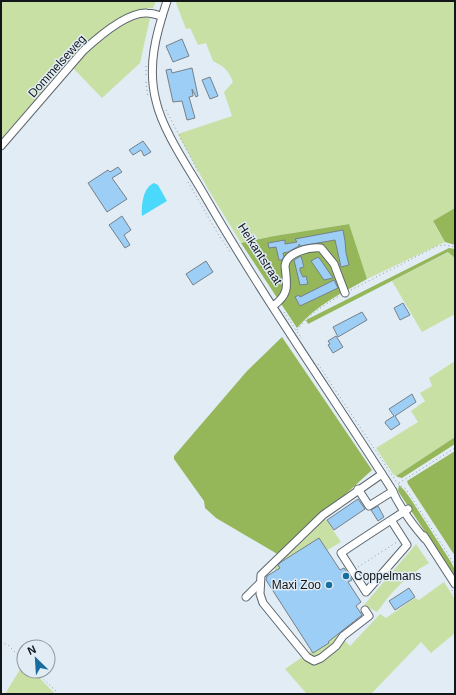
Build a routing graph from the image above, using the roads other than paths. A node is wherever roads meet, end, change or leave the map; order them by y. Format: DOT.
graph roads {
  1 [pos="168,1"];
  2 [pos="162,16"];
  3 [pos="1,146"];
  4 [pos="345,293"];
  5 [pos="276,305"];
  6 [pos="382,474"];
  7 [pos="358,489"];
  8 [pos="392,489"];
  9 [pos="406,510"];
  10 [pos="391,520"];
  11 [pos="260,583"];
  12 [pos="455,584"];
  13 [pos="246,597"];
  14 [pos="365,610"];
  1 -- 2 [label="street, Heikantstraat"];
  2 -- 3 [label="street, Dommelseweg"];
  2 -- 5 [label="street, Heikantstraat"];
  4 -- 5 [label="street"];
  5 -- 6 [label="street, Heikantstraat"];
  6 -- 7 [label="street"];
  6 -- 8 [label="street, Heikantstraat"];
  7 -- 8 [label="street"];
  7 -- 11 [label="street"];
  8 -- 9 [label="street, Heikantstraat"];
  9 -- 10 [label="street"];
  9 -- 12 [label="street, Heikantstraat"];
  10 -- 10 [label="street"];
  11 -- 13 [label="street"];
  11 -- 14 [label="street"];
}
